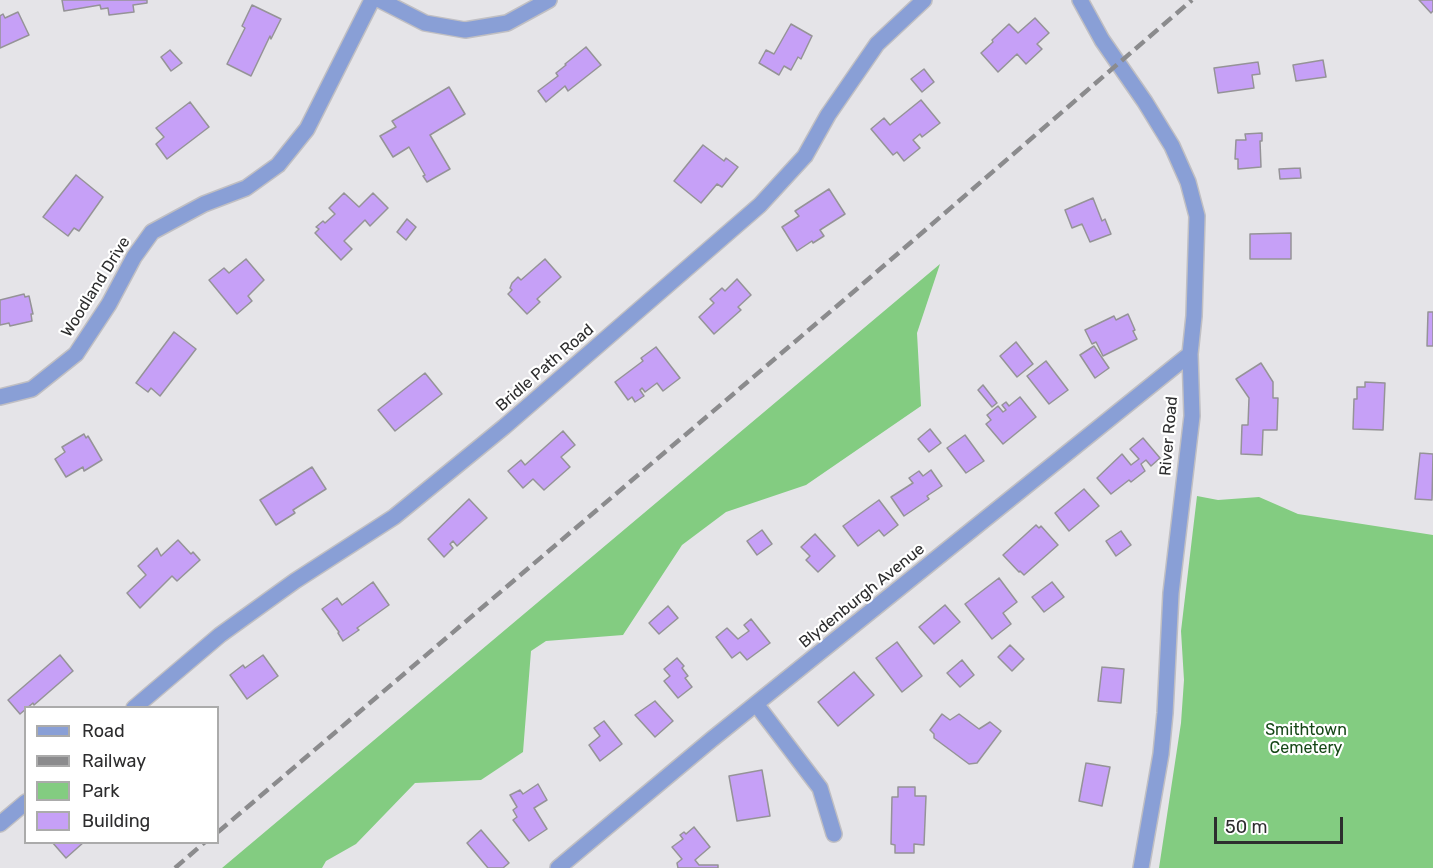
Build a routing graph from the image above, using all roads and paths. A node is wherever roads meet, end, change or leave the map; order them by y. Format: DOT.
graph roads {
  1 [pos="372,0"];
  2 [pos="380,0"];
  3 [pos="549,0"];
  4 [pos="924,0"];
  5 [pos="1080,0"];
  6 [pos="1190,354"];
  7 [pos="0,397"];
  8 [pos="756,704"];
  9 [pos="136,706"];
  10 [pos="24,804"];
  11 [pos="0,824"];
  12 [pos="834,834"];
  13 [pos="572,862"];
  14 [pos="558,868"];
  15 [pos="1141,868"];
  1 -- 7 [label="street, Woodland Drive"];
  2 -- 3 [label="street"];
  4 -- 9 [label="street, Bridle Path Road"];
  5 -- 6 [label="street, River Road"];
  6 -- 8 [label="street, Blydenburgh Avenue"];
  6 -- 15 [label="street, River Road"];
  8 -- 12 [label="street"];
  8 -- 13 [label="street, Blydenburgh Avenue"];
  10 -- 11 [label="street"];
  13 -- 14 [label="street, Blydenburgh Avenue"];
}
